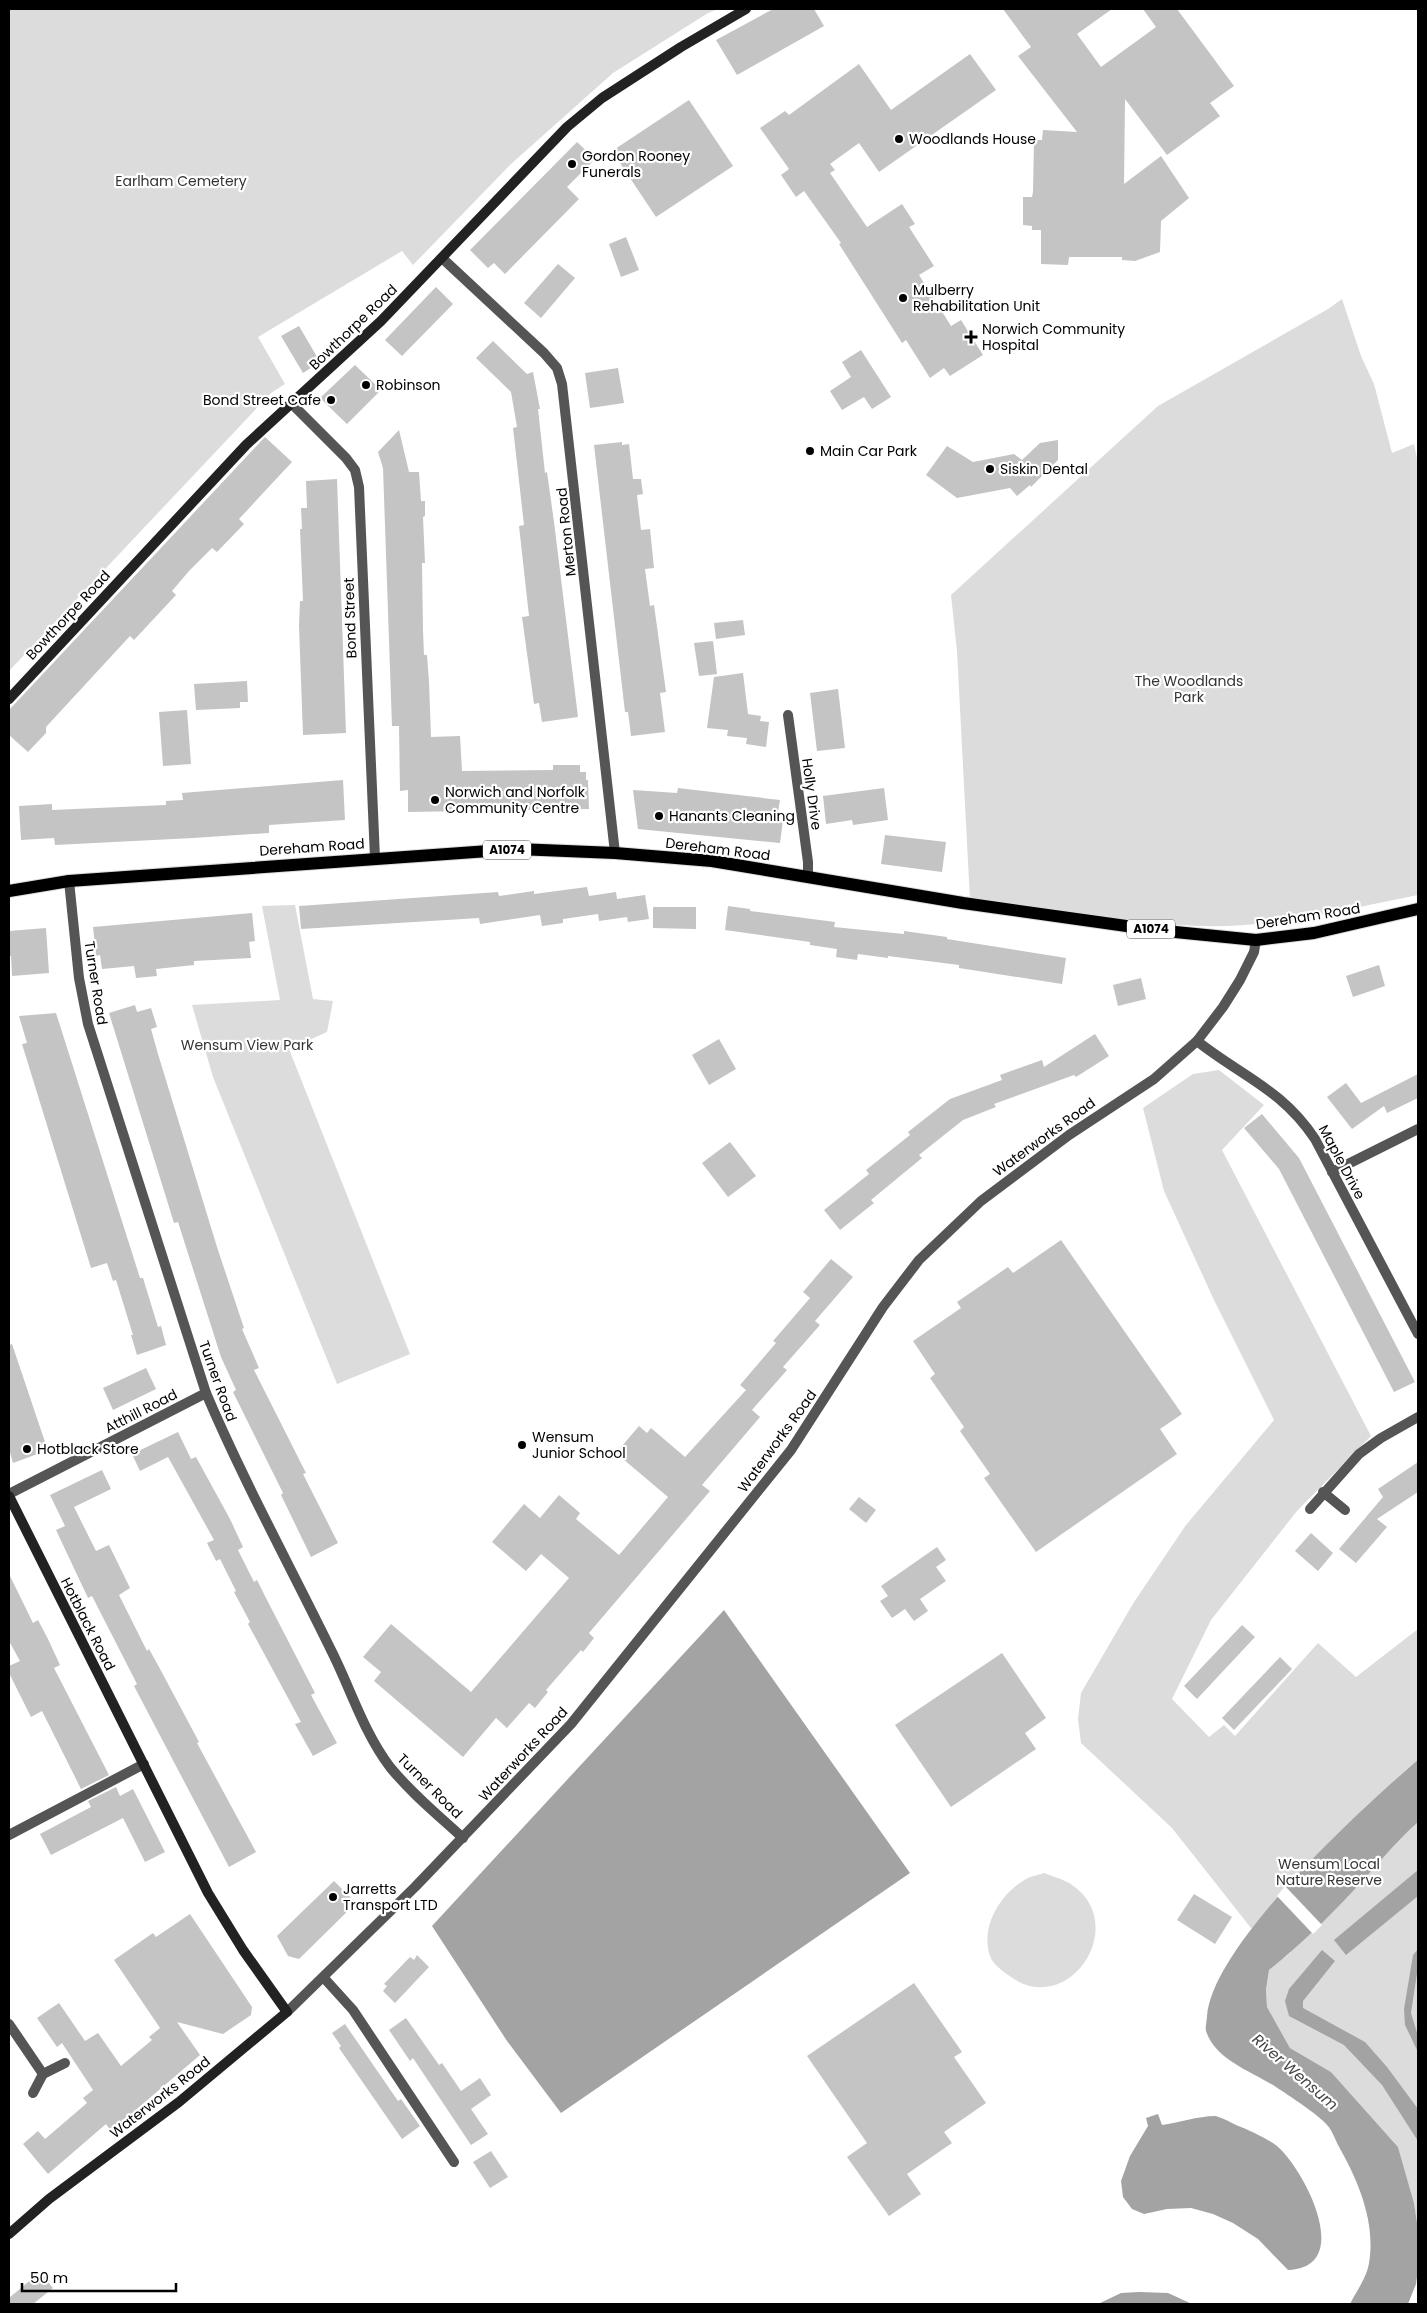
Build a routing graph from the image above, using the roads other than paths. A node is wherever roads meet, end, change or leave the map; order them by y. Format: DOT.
graph roads {
  1 [pos="746,9"];
  2 [pos="442,258"];
  3 [pos="290,404"];
  4 [pos="9,699"];
  5 [pos="788,715"];
  6 [pos="615,853"];
  7 [pos="375,858"];
  8 [pos="808,876"];
  9 [pos="69,881"];
  10 [pos="9,891"];
  11 [pos="1418,909"];
  12 [pos="1256,940"];
  13 [pos="1197,1041"];
  14 [pos="1418,1129"];
  15 [pos="1332,1172"];
  16 [pos="1418,1334"];
  17 [pos="206,1393"];
  18 [pos="1418,1417"];
  19 [pos="1323,1492"];
  20 [pos="9,1495"];
  21 [pos="1310,1509"];
  22 [pos="1345,1510"];
  23 [pos="144,1764"];
  24 [pos="9,1835"];
  25 [pos="463,1838"];
  26 [pos="324,1978"];
  27 [pos="287,2012"];
  28 [pos="9,2024"];
  29 [pos="64,2063"];
  30 [pos="43,2074"];
  31 [pos="34,2093"];
  32 [pos="454,2162"];
  33 [pos="9,2234"];
  1 -- 2 [label="street, Bowthorpe Road"];
  2 -- 3 [label="street, Bowthorpe Road"];
  2 -- 6 [label="street, Merton Road"];
  3 -- 4 [label="street, Bowthorpe Road"];
  3 -- 7 [label="street, Bond Street"];
  5 -- 8 [label="street, Holly Drive"];
  6 -- 7 [label="main road, Dereham Road / A1074"];
  6 -- 8 [label="main road, Dereham Road / A1074"];
  7 -- 9 [label="main road, Dereham Road / A1074"];
  8 -- 12 [label="main road, Dereham Road / A1074"];
  9 -- 10 [label="main road, Dereham Road / A1074"];
  9 -- 17 [label="street, Turner Road"];
  11 -- 12 [label="main road, Dereham Road / A1074"];
  12 -- 13 [label="street, Waterworks Road"];
  13 -- 15 [label="street, Maple Drive"];
  13 -- 25 [label="street, Waterworks Road"];
  14 -- 15 [label="street"];
  15 -- 16 [label="street, Maple Drive"];
  17 -- 20 [label="street, Atthill Road"];
  17 -- 25 [label="street, Turner Road"];
  18 -- 19 [label="street"];
  19 -- 21 [label="street"];
  19 -- 22 [label="street"];
  20 -- 23 [label="street, Hotblack Road"];
  23 -- 24 [label="street"];
  23 -- 27 [label="street, Hotblack Road"];
  25 -- 26 [label="street, Waterworks Road"];
  26 -- 27 [label="street, Waterworks Road"];
  26 -- 32 [label="street"];
  27 -- 33 [label="street, Waterworks Road"];
  28 -- 30 [label="street"];
  29 -- 30 [label="street"];
  30 -- 31 [label="street"];
}
